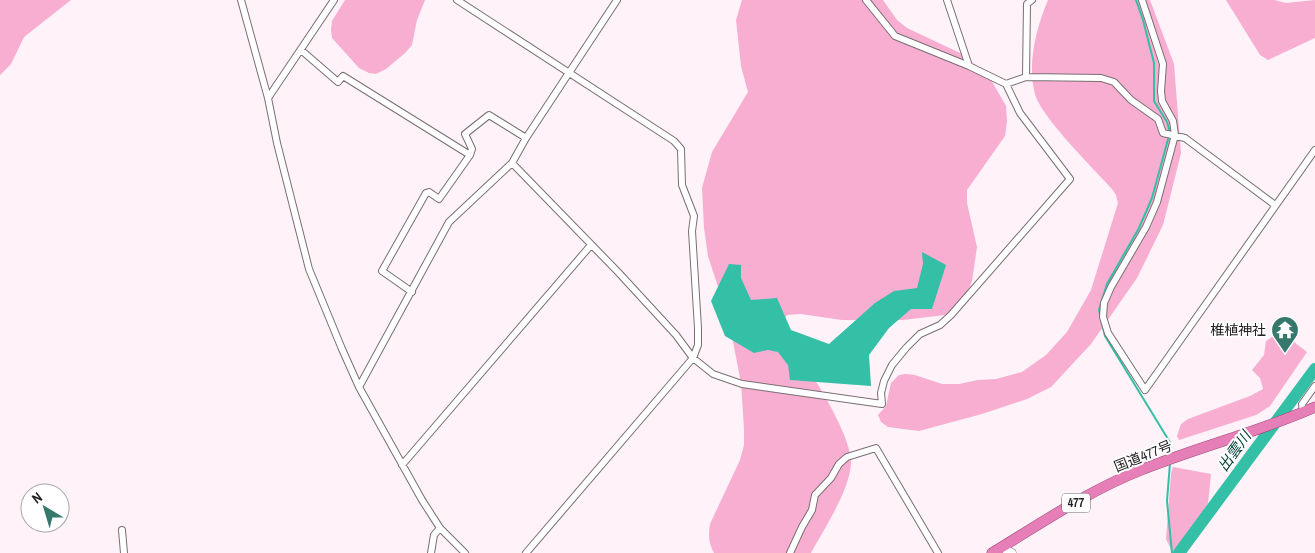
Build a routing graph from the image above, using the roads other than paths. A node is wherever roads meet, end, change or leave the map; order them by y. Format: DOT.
graph roads {
  1 [pos="241,0"];
  2 [pos="334,0"];
  3 [pos="457,0"];
  4 [pos="617,0"];
  5 [pos="866,0"];
  6 [pos="947,0"];
  7 [pos="1032,0"];
  8 [pos="1142,0"];
  9 [pos="301,50"];
  10 [pos="968,66"];
  11 [pos="568,72"];
  12 [pos="1026,77"];
  13 [pos="1006,84"];
  14 [pos="268,98"];
  15 [pos="1172,135"];
  16 [pos="526,138"];
  17 [pos="1315,150"];
  18 [pos="470,155"];
  19 [pos="512,163"];
  20 [pos="1275,206"];
  21 [pos="592,245"];
  22 [pos="412,292"];
  23 [pos="693,358"];
  24 [pos="1315,386"];
  25 [pos="359,387"];
  26 [pos="1315,406"];
  27 [pos="1299,414"];
  28 [pos="402,465"];
  29 [pos="440,528"];
  30 [pos="122,530"];
  31 [pos="1001,547"];
  32 [pos="124,553"];
  33 [pos="431,553"];
  34 [pos="464,553"];
  35 [pos="526,553"];
  36 [pos="790,553"];
  37 [pos="938,553"];
  38 [pos="992,553"];
  39 [pos="1012,553"];
  1 -- 14 [label="street"];
  2 -- 9 [label="street"];
  3 -- 11 [label="street"];
  4 -- 11 [label="street"];
  5 -- 10 [label="street"];
  6 -- 10 [label="street"];
  7 -- 12 [label="street"];
  8 -- 15 [label="street"];
  9 -- 14 [label="street"];
  9 -- 18 [label="street"];
  10 -- 13 [label="street"];
  11 -- 16 [label="street"];
  11 -- 23 [label="street"];
  12 -- 13 [label="street"];
  12 -- 15 [label="street"];
  13 -- 23 [label="street"];
  14 -- 25 [label="street"];
  15 -- 20 [label="street"];
  15 -- 20 [label="street"];
  16 -- 18 [label="street"];
  16 -- 19 [label="street"];
  17 -- 20 [label="street"];
  18 -- 22 [label="street"];
  19 -- 21 [label="street"];
  19 -- 22 [label="street"];
  21 -- 23 [label="street"];
  21 -- 28 [label="street"];
  22 -- 25 [label="street"];
  23 -- 35 [label="street"];
  24 -- 27 [label="street"];
  25 -- 28 [label="street"];
  26 -- 27 [label="highway, 国道477号 / 477"];
  27 -- 31 [label="highway, 国道477号 / 477"];
  28 -- 29 [label="street"];
  29 -- 33 [label="street"];
  29 -- 34 [label="street"];
  30 -- 32 [label="street"];
  31 -- 38 [label="highway, 国道477号 / 477"];
  31 -- 39 [label="street"];
  36 -- 37 [label="street"];
}
